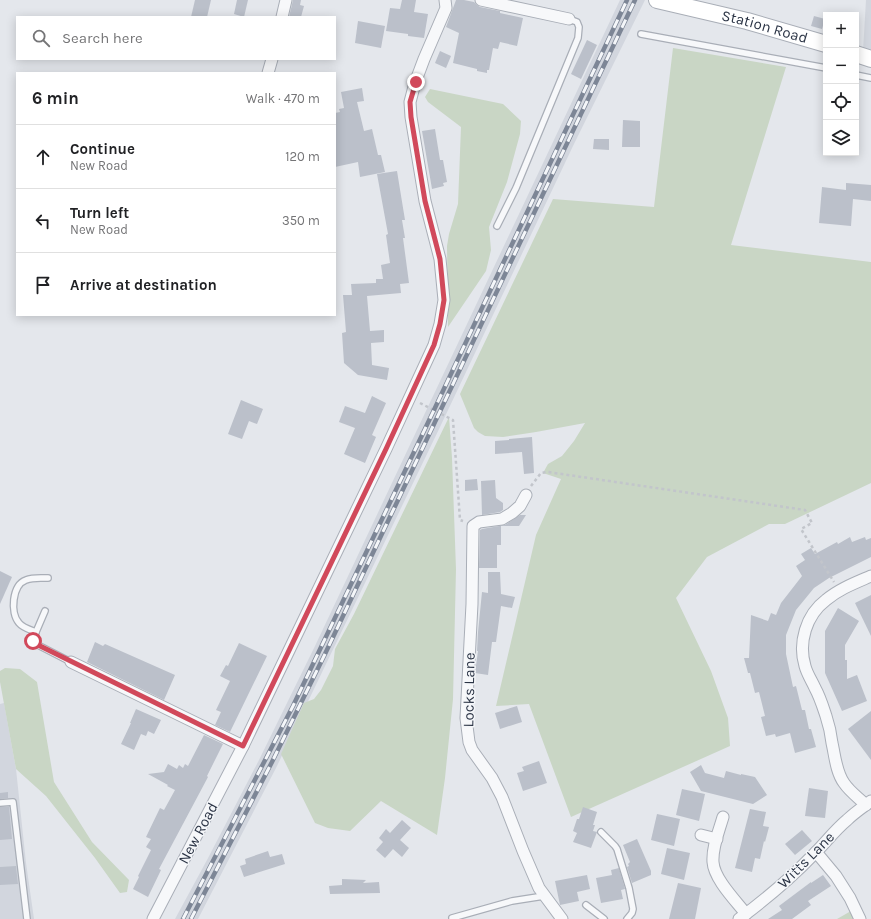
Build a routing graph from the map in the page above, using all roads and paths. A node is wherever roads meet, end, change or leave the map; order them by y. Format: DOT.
graph roads {
  1 [pos="286,0"];
  2 [pos="446,0"];
  3 [pos="481,0"];
  4 [pos="657,0"];
  5 [pos="282,16"];
  6 [pos="569,19"];
  7 [pos="641,34"];
  8 [pos="823,43"];
  9 [pos="859,55"];
  10 [pos="871,59"];
  11 [pos="272,60"];
  12 [pos="823,67"];
  13 [pos="268,72"];
  14 [pos="859,76"];
  15 [pos="871,78"];
  16 [pos="497,226"];
  17 [pos="409,398"];
  18 [pos="526,495"];
  19 [pos="475,524"];
  20 [pos="871,576"];
  21 [pos="48,578"];
  22 [pos="839,591"];
  23 [pos="45,611"];
  24 [pos="36,632"];
  25 [pos="72,662"];
  26 [pos="243,746"];
  27 [pos="868,802"];
  28 [pos="0,803"];
  29 [pos="723,817"];
  30 [pos="601,832"];
  31 [pos="701,835"];
  32 [pos="717,839"];
  33 [pos="816,852"];
  34 [pos="544,896"];
  35 [pos="586,905"];
  36 [pos="743,916"];
  37 [pos="452,918"];
  38 [pos="27,919"];
  39 [pos="153,919"];
  40 [pos="562,919"];
  41 [pos="604,919"];
  42 [pos="627,919"];
  43 [pos="860,919"];
  1 -- 5 [label="street"];
  2 -- 17 [label="street, New Road"];
  3 -- 6 [label="street"];
  4 -- 8 [label="street, Station Road"];
  6 -- 16 [label="lane"];
  7 -- 12 [label="lane"];
  9 -- 10 [label="street"];
  11 -- 13 [label="street"];
  14 -- 15 [label="lane"];
  17 -- 19 [label="path"];
  17 -- 26 [label="street, New Road"];
  18 -- 19 [label="street"];
  18 -- 22 [label="path"];
  19 -- 34 [label="street, Locks Lane"];
  20 -- 22 [label="street"];
  21 -- 24 [label="lane"];
  22 -- 27 [label="street"];
  23 -- 24 [label="lane"];
  24 -- 25 [label="lane"];
  25 -- 26 [label="street"];
  26 -- 39 [label="street, New Road"];
  27 -- 33 [label="street, Witts Lane"];
  28 -- 38 [label="lane"];
  29 -- 32 [label="street"];
  30 -- 42 [label="lane"];
  31 -- 32 [label="street"];
  32 -- 36 [label="street"];
  33 -- 36 [label="street, Witts Lane"];
  33 -- 43 [label="street"];
  34 -- 37 [label="lane"];
  34 -- 40 [label="street, Locks Lane"];
  35 -- 41 [label="lane"];
}
